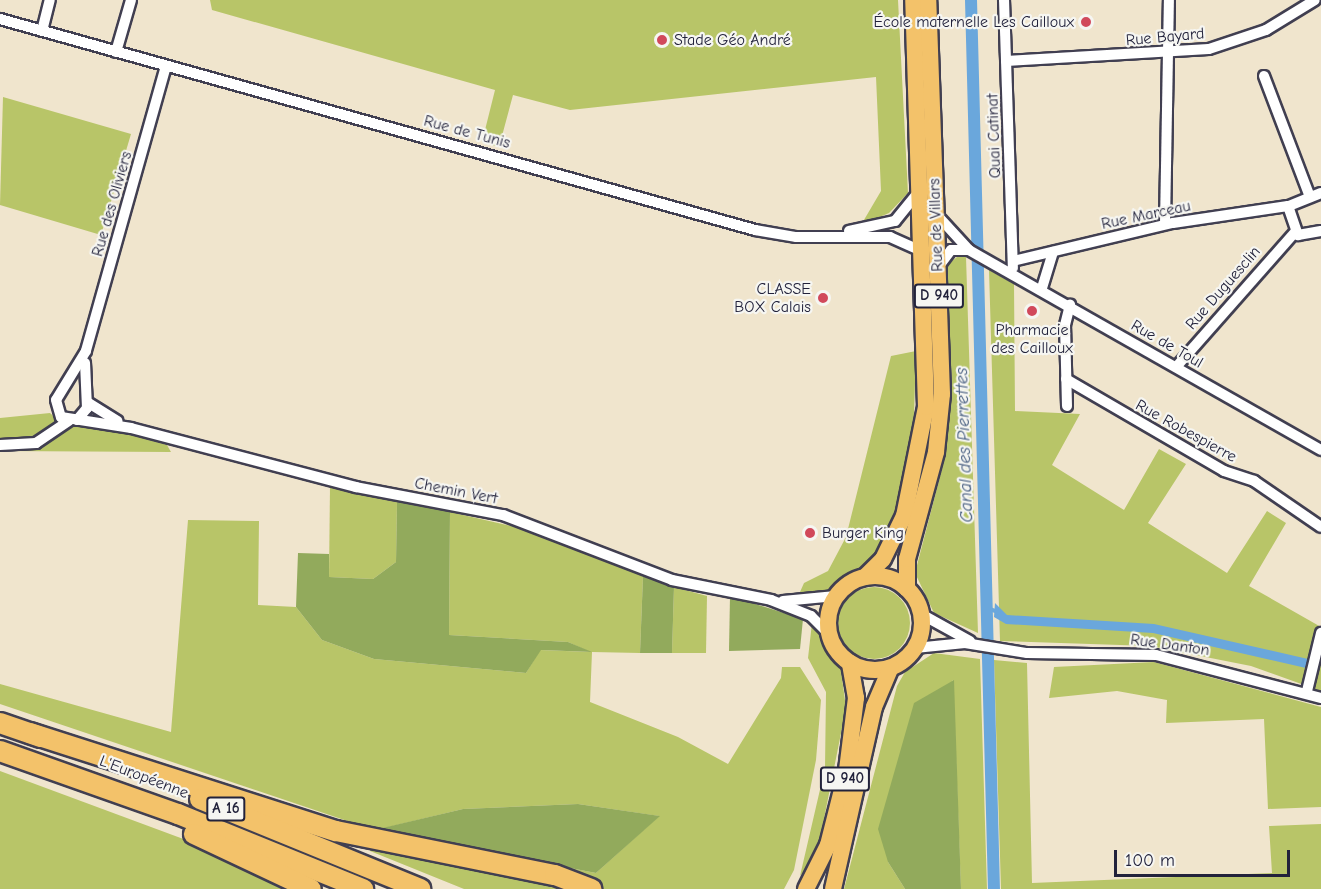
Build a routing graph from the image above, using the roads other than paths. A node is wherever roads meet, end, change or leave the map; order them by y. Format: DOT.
graph roads {
  1 [pos="50,0"];
  2 [pos="131,0"];
  3 [pos="913,0"];
  4 [pos="928,0"];
  5 [pos="1004,0"];
  6 [pos="1168,0"];
  7 [pos="1315,0"];
  8 [pos="0,19"];
  9 [pos="42,31"];
  10 [pos="116,52"];
  11 [pos="1167,54"];
  12 [pos="1006,61"];
  13 [pos="166,66"];
  14 [pos="1264,76"];
  15 [pos="920,188"];
  16 [pos="1316,195"];
  17 [pos="1288,206"];
  18 [pos="940,221"];
  19 [pos="1165,224"];
  20 [pos="1321,231"];
  21 [pos="1295,232"];
  22 [pos="810,236"];
  23 [pos="969,250"];
  24 [pos="922,252"];
  25 [pos="1053,252"];
  26 [pos="1013,267"];
  27 [pos="938,269"];
  28 [pos="1042,288"];
  29 [pos="1070,305"];
  30 [pos="86,351"];
  31 [pos="1177,366"];
  32 [pos="1066,379"];
  33 [pos="66,390"];
  34 [pos="86,399"];
  35 [pos="1067,406"];
  36 [pos="73,420"];
  37 [pos="131,428"];
  38 [pos="0,445"];
  39 [pos="1321,450"];
  40 [pos="1321,527"];
  41 [pos="865,577"];
  42 [pos="907,589"];
  43 [pos="836,596"];
  44 [pos="771,600"];
  45 [pos="921,614"];
  46 [pos="828,633"];
  47 [pos="1321,633"];
  48 [pos="976,644"];
  49 [pos="915,648"];
  50 [pos="850,663"];
  51 [pos="891,667"];
  52 [pos="1306,691"];
  53 [pos="1321,698"];
  54 [pos="0,723"];
  55 [pos="30,733"];
  56 [pos="0,753"];
  57 [pos="311,889"];
  58 [pos="363,889"];
  59 [pos="420,889"];
  60 [pos="591,889"];
  61 [pos="806,889"];
  62 [pos="832,889"];
  1 -- 9 [label="street"];
  2 -- 10 [label="street"];
  3 -- 15 [label="main road, Rue de Villars / D 940"];
  4 -- 18 [label="main road, Rue de Villars / D 940"];
  5 -- 12 [label="street, Quai Catinat"];
  6 -- 11 [label="street"];
  7 -- 11 [label="street, Rue Bayard"];
  8 -- 9 [label="street, Rue de Tunis"];
  9 -- 10 [label="street, Rue de Tunis"];
  10 -- 13 [label="street, Rue de Tunis"];
  11 -- 12 [label="street, Rue Bayard"];
  11 -- 19 [label="street"];
  12 -- 26 [label="street, Quai Catinat"];
  13 -- 22 [label="street, Rue de Tunis"];
  13 -- 30 [label="street, Rue des Oliviers"];
  14 -- 16 [label="street"];
  15 -- 22 [label="street, Rue de Tunis"];
  15 -- 24 [label="main road, Rue de Villars / D 940"];
  16 -- 17 [label="street, Rue Marceau"];
  17 -- 19 [label="street, Rue Marceau"];
  17 -- 21 [label="street"];
  18 -- 23 [label="street"];
  18 -- 27 [label="main road, Rue de Villars / D 940"];
  19 -- 25 [label="street, Rue Marceau"];
  20 -- 21 [label="street"];
  21 -- 31 [label="street, Rue Duguesclin"];
  22 -- 24 [label="street, Rue de Tunis"];
  23 -- 26 [label="street, Rue de Toul"];
  23 -- 27 [label="street"];
  24 -- 41 [label="main road, Rue de Villars / D 940"];
  25 -- 26 [label="street, Rue Marceau"];
  25 -- 28 [label="street"];
  26 -- 28 [label="street, Rue de Toul"];
  27 -- 42 [label="main road, Rue de Villars / D 940"];
  28 -- 29 [label="street, Rue de Toul"];
  29 -- 31 [label="street, Rue de Toul"];
  29 -- 32 [label="street"];
  30 -- 33 [label="street"];
  30 -- 34 [label="street"];
  31 -- 39 [label="street, Rue de Toul"];
  32 -- 35 [label="street"];
  32 -- 40 [label="street, Rue Robespierre"];
  33 -- 34 [label="street, Chemin Vert"];
  33 -- 36 [label="street"];
  34 -- 36 [label="street"];
  34 -- 37 [label="street, Chemin Vert"];
  36 -- 37 [label="street, Chemin Vert"];
  36 -- 38 [label="street"];
  37 -- 44 [label="street, Chemin Vert"];
  41 -- 42 [label="main road"];
  41 -- 43 [label="main road"];
  42 -- 45 [label="main road"];
  43 -- 44 [label="street"];
  43 -- 46 [label="main road"];
  44 -- 46 [label="street"];
  45 -- 48 [label="street"];
  45 -- 49 [label="main road"];
  46 -- 50 [label="main road"];
  47 -- 52 [label="street"];
  48 -- 49 [label="street"];
  48 -- 52 [label="street, Rue Danton"];
  49 -- 51 [label="main road"];
  50 -- 51 [label="main road"];
  50 -- 61 [label="main road, D 940"];
  51 -- 62 [label="main road, D 940"];
  52 -- 53 [label="street, Rue Danton"];
  54 -- 55 [label="highway, L'Européenne / A 16"];
  55 -- 59 [label="highway, L'Européenne / A 16"];
  55 -- 60 [label="highway"];
  56 -- 57 [label="highway"];
  56 -- 58 [label="highway, L'Européenne / A 16"];
}
